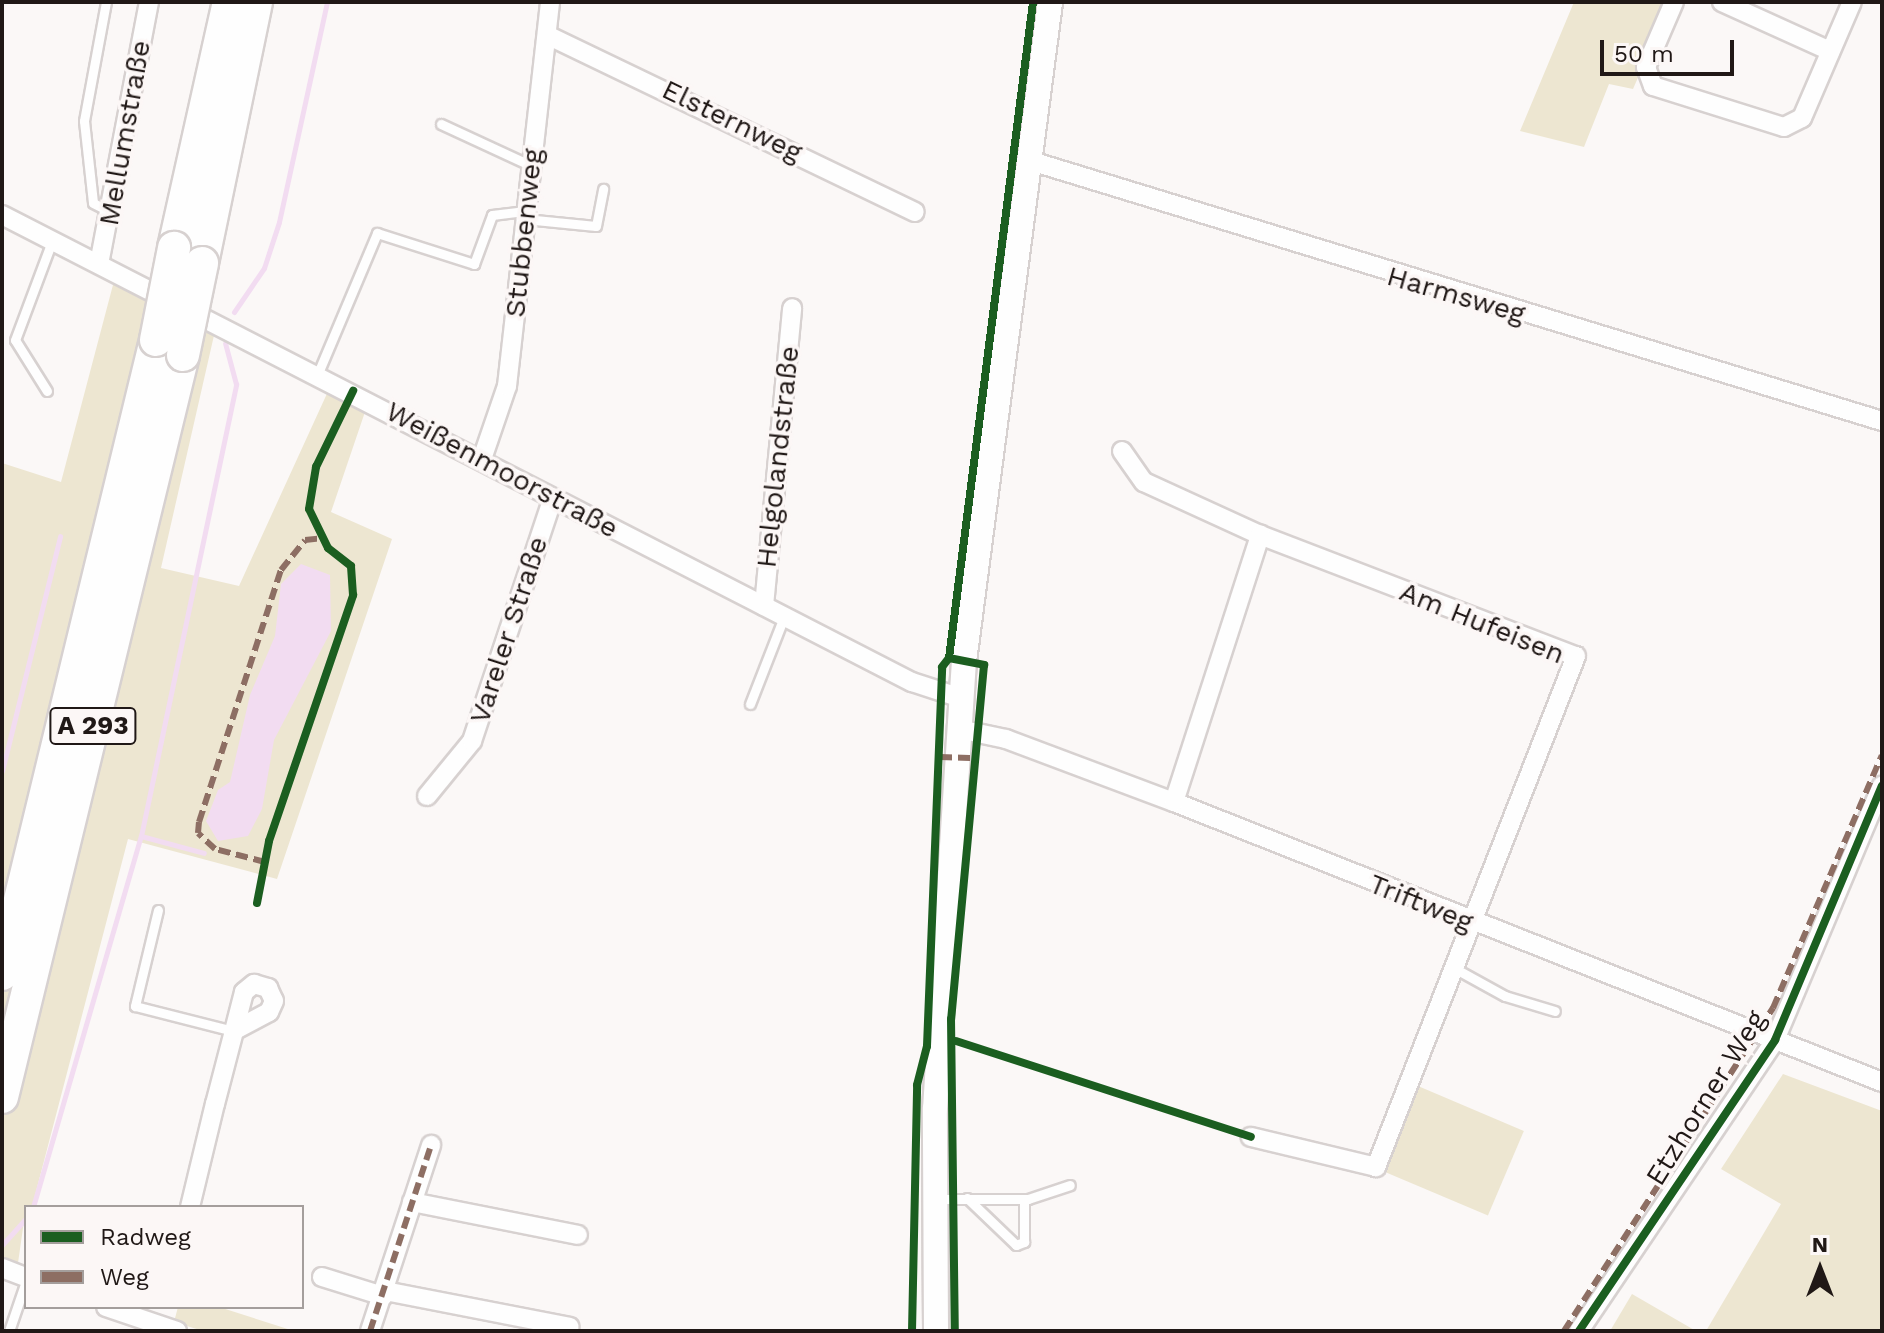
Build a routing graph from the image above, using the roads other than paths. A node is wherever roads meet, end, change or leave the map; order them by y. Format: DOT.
graph roads {
  1 [pos="106,2"];
  2 [pos="149,2"];
  3 [pos="229,2"];
  4 [pos="256,2"];
  5 [pos="550,2"];
  6 [pos="1050,2"];
  7 [pos="1674,2"];
  8 [pos="1722,2"];
  9 [pos="1852,2"];
  10 [pos="547,35"];
  11 [pos="1830,51"];
  12 [pos="441,124"];
  13 [pos="1031,161"];
  14 [pos="532,166"];
  15 [pos="603,189"];
  16 [pos="111,212"];
  17 [pos="915,212"];
  18 [pos="2,215"];
  19 [pos="526,215"];
  20 [pos="52,241"];
  21 [pos="188,256"];
  22 [pos="99,264"];
  23 [pos="792,308"];
  24 [pos="170,348"];
  25 [pos="318,373"];
  26 [pos="47,391"];
  27 [pos="1882,421"];
  28 [pos="1122,451"];
  29 [pos="482,459"];
  30 [pos="553,498"];
  31 [pos="1260,535"];
  32 [pos="764,606"];
  33 [pos="784,617"];
  34 [pos="961,698"];
  35 [pos="750,704"];
  36 [pos="959,729"];
  37 [pos="1882,786"];
  38 [pos="427,796"];
  39 [pos="1174,802"];
  40 [pos="158,910"];
  41 [pos="1472,924"];
  42 [pos="1454,968"];
  43 [pos="2,974"];
  44 [pos="1555,1011"];
  45 [pos="234,1031"];
  46 [pos="1775,1040"];
  47 [pos="1882,1082"];
  48 [pos="2,1097"];
  49 [pos="1251,1137"];
  50 [pos="431,1145"];
  51 [pos="1070,1185"];
  52 [pos="967,1198"];
  53 [pos="935,1199"];
  54 [pos="1024,1199"];
  55 [pos="412,1202"];
  56 [pos="190,1205"];
  57 [pos="578,1235"];
  58 [pos="2,1268"];
  59 [pos="322,1277"];
  60 [pos="24,1278"];
  61 [pos="24,1285"];
  62 [pos="384,1294"];
  63 [pos="112,1309"];
  64 [pos="570,1327"];
  65 [pos="169,1328"];
  66 [pos="9,1331"];
  67 [pos="370,1331"];
  68 [pos="936,1331"];
  69 [pos="1579,1331"];
  1 -- 16 [label="lane"];
  2 -- 16 [label="street, Mellumstraße"];
  3 -- 21 [label="highway, A 293"];
  4 -- 21 [label="highway, A 293"];
  5 -- 10 [label="street, Stubbenweg"];
  6 -- 13 [label="street"];
  7 -- 11 [label="street"];
  8 -- 11 [label="street"];
  9 -- 11 [label="street"];
  10 -- 14 [label="street, Stubbenweg"];
  10 -- 17 [label="street, Elsternweg"];
  12 -- 14 [label="lane"];
  13 -- 27 [label="street, Harmsweg"];
  13 -- 34 [label="street"];
  14 -- 19 [label="street, Stubbenweg"];
  15 -- 19 [label="lane"];
  16 -- 22 [label="street, Mellumstraße"];
  18 -- 20 [label="street, Weißenmoorstraße"];
  19 -- 25 [label="lane"];
  19 -- 29 [label="street, Stubbenweg"];
  20 -- 22 [label="street, Weißenmoorstraße"];
  20 -- 26 [label="lane"];
  21 -- 24 [label="highway, A 293, bridge"];
  22 -- 25 [label="street, Weißenmoorstraße"];
  23 -- 32 [label="street, Helgolandstraße"];
  24 -- 43 [label="highway, A 293"];
  24 -- 48 [label="highway, A 293"];
  25 -- 29 [label="street, Weißenmoorstraße"];
  28 -- 31 [label="street, Am Hufeisen"];
  29 -- 30 [label="street, Weißenmoorstraße"];
  30 -- 32 [label="street, Weißenmoorstraße"];
  30 -- 38 [label="street, Vareler Straße"];
  31 -- 39 [label="street"];
  31 -- 41 [label="street, Am Hufeisen"];
  32 -- 33 [label="street, Weißenmoorstraße"];
  33 -- 34 [label="street, Weißenmoorstraße"];
  33 -- 35 [label="lane"];
  34 -- 36 [label="street"];
  36 -- 39 [label="street, Triftweg"];
  36 -- 53 [label="street"];
  37 -- 46 [label="street, Etzhorner Weg"];
  39 -- 41 [label="street, Triftweg"];
  40 -- 45 [label="lane"];
  41 -- 42 [label="street"];
  41 -- 46 [label="street, Triftweg"];
  42 -- 44 [label="lane"];
  42 -- 49 [label="street"];
  45 -- 56 [label="street"];
  46 -- 47 [label="street, Triftweg"];
  46 -- 69 [label="street, Etzhorner Weg"];
  50 -- 55 [label="street"];
  51 -- 54 [label="lane"];
  52 -- 53 [label="lane"];
  52 -- 54 [label="lane"];
  52 -- 54 [label="lane"];
  53 -- 68 [label="street"];
  55 -- 57 [label="street"];
  55 -- 62 [label="street"];
  58 -- 60 [label="street"];
  59 -- 62 [label="street"];
  61 -- 66 [label="lane"];
  62 -- 64 [label="street"];
  62 -- 67 [label="street"];
  63 -- 65 [label="street"];
}
